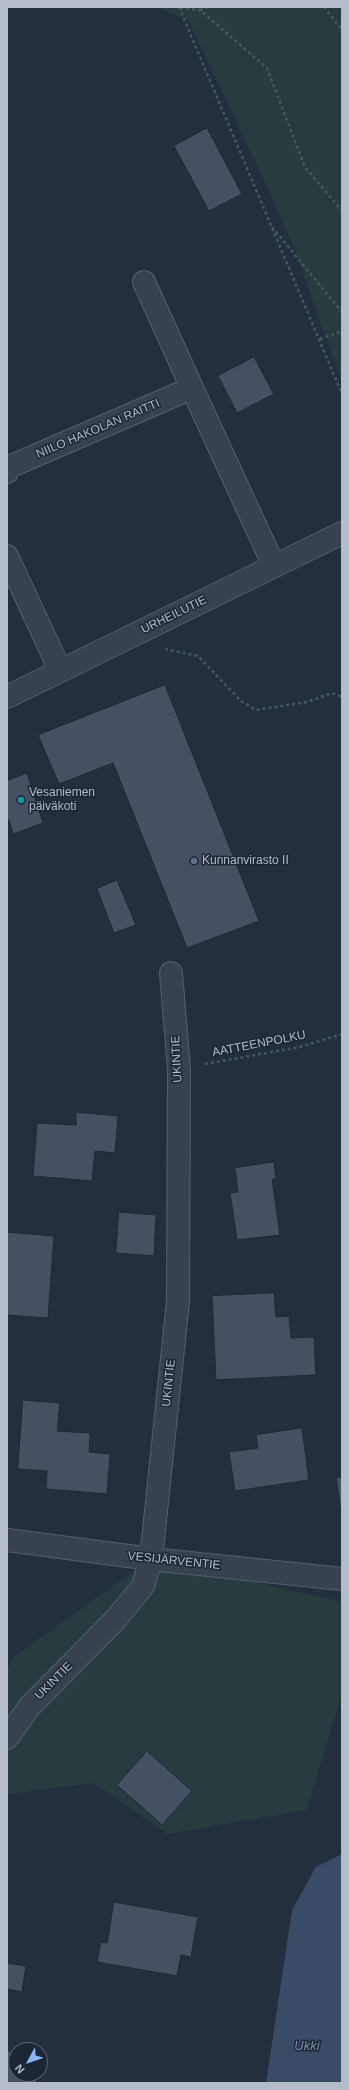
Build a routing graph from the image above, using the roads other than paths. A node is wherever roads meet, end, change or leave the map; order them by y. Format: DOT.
graph roads {
  1 [pos="144,282"];
  2 [pos="192,388"];
  3 [pos="7,472"];
  4 [pos="342,533"];
  5 [pos="7,556"];
  6 [pos="274,566"];
  7 [pos="60,670"];
  8 [pos="7,696"];
  9 [pos="171,973"];
  10 [pos="7,1540"];
  11 [pos="151,1559"];
  12 [pos="342,1579"];
  13 [pos="7,1738"];
  1 -- 2 [label="street"];
  2 -- 3 [label="street, NIILO HAKOLAN RAITTI"];
  2 -- 6 [label="street"];
  4 -- 6 [label="street, URHEILUTIE"];
  5 -- 7 [label="street"];
  6 -- 7 [label="street, URHEILUTIE"];
  7 -- 8 [label="street, URHEILUTIE"];
  9 -- 11 [label="street, UKINTIE"];
  10 -- 11 [label="street, VESIJÄRVENTIE"];
  11 -- 12 [label="street, VESIJÄRVENTIE"];
  11 -- 13 [label="street, UKINTIE"];
}
